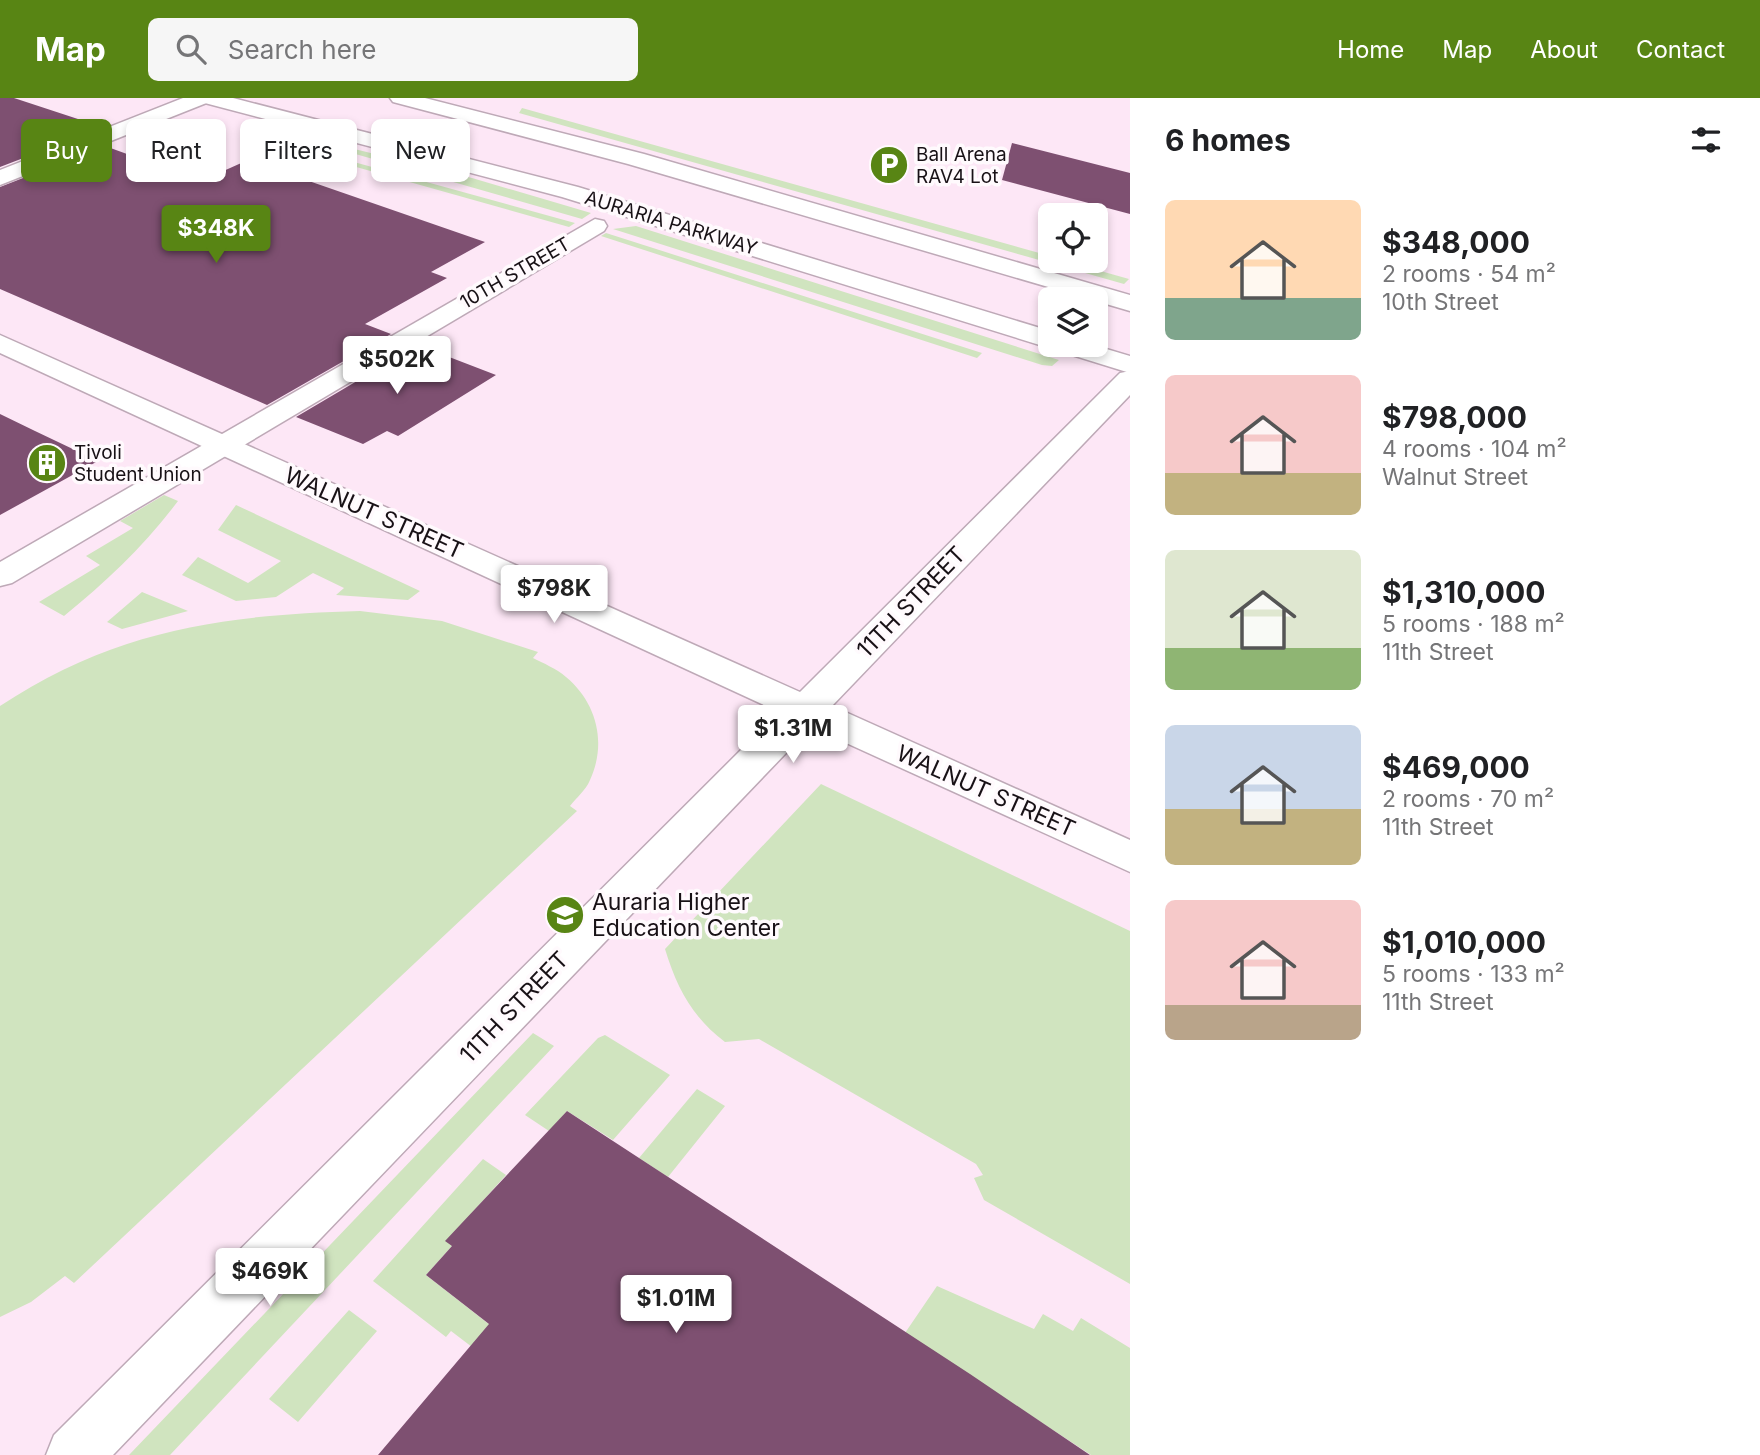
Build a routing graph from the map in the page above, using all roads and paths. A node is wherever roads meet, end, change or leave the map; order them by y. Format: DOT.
graph roads {
  1 [pos="202,98"];
  2 [pos="208,98"];
  3 [pos="400,98"];
  4 [pos="0,178"];
  5 [pos="595,226"];
  6 [pos="1130,303"];
  7 [pos="1038,336"];
  8 [pos="0,343"];
  9 [pos="1104,357"];
  10 [pos="1130,365"];
  11 [pos="1130,379"];
  12 [pos="223,445"];
  13 [pos="0,576"];
  14 [pos="806,709"];
  15 [pos="1130,857"];
  16 [pos="74,1455"];
  1 -- 4 [label="street"];
  2 -- 7 [label="street, AURARIA PARKWAY"];
  3 -- 6 [label="street"];
  5 -- 12 [label="street, 10TH STREET"];
  8 -- 12 [label="street, WALNUT STREET"];
  9 -- 10 [label="street"];
  11 -- 14 [label="street, 11TH STREET"];
  12 -- 13 [label="street, 10TH STREET"];
  12 -- 14 [label="street, WALNUT STREET"];
  14 -- 15 [label="street, WALNUT STREET"];
  14 -- 16 [label="street, 11TH STREET"];
}
